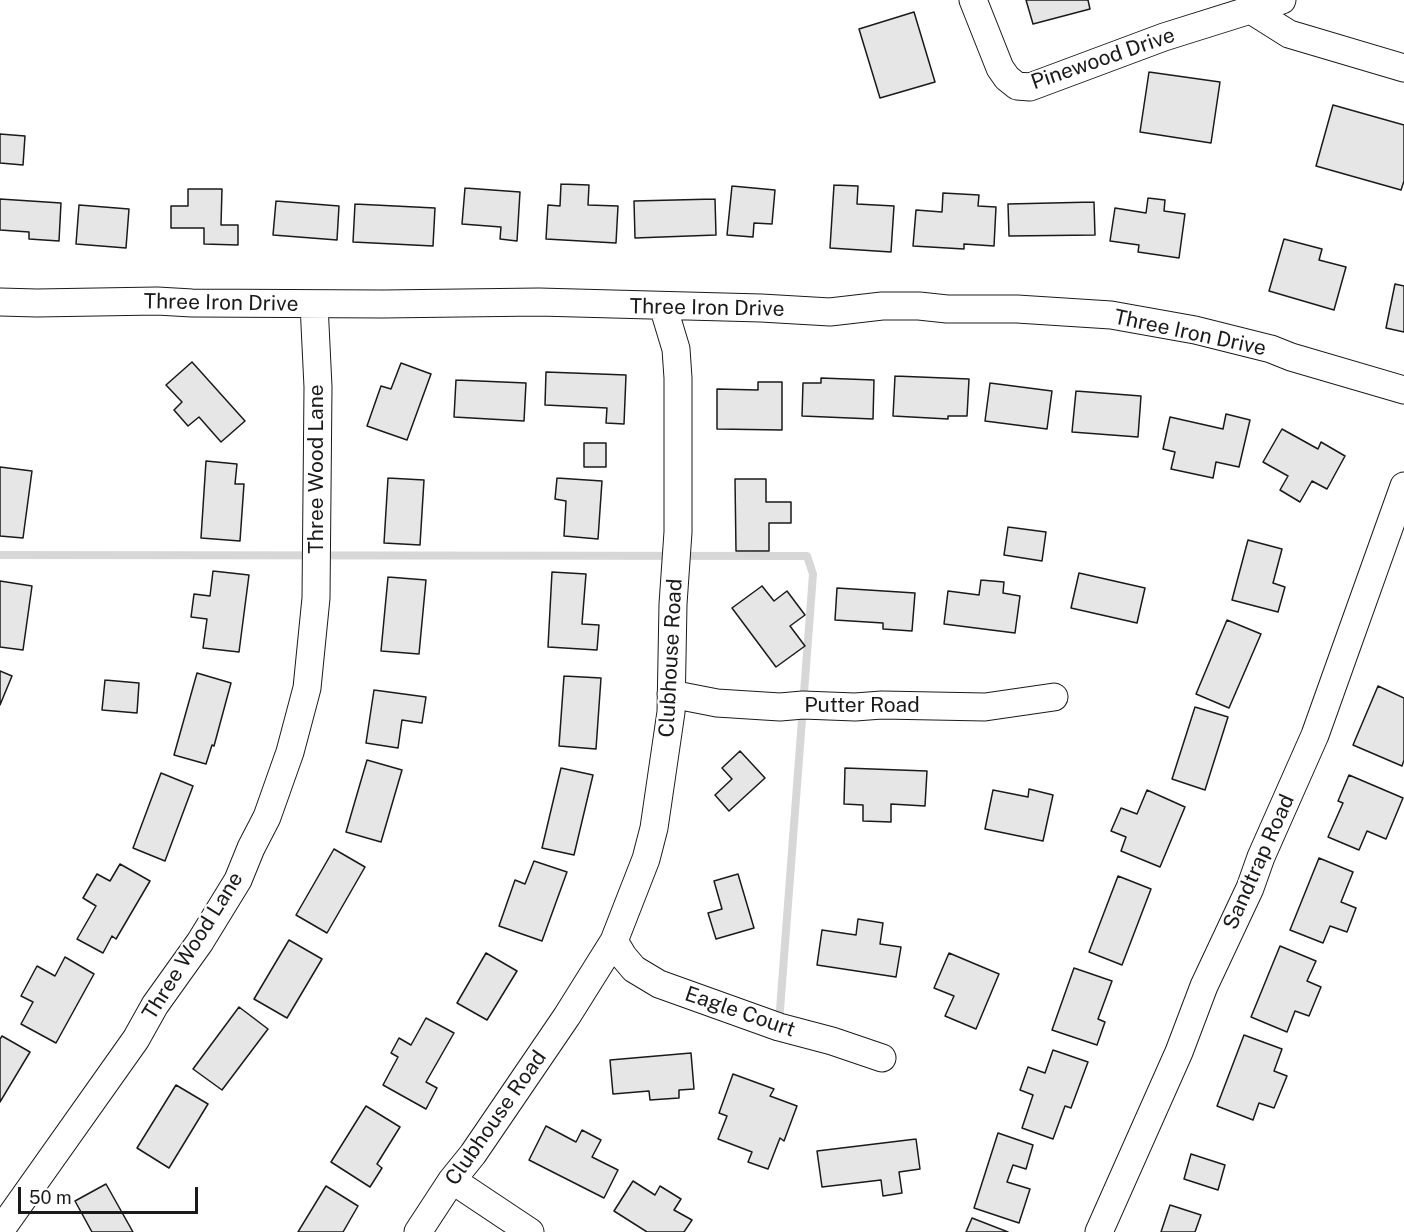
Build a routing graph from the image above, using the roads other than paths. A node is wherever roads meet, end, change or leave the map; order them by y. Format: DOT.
graph roads {
  1 [pos="973,0"];
  2 [pos="1282,0"];
  3 [pos="1251,10"];
  4 [pos="1404,68"];
  5 [pos="0,302"];
  6 [pos="314,304"];
  7 [pos="663,306"];
  8 [pos="1404,390"];
  9 [pos="1404,486"];
  10 [pos="671,694"];
  11 [pos="1054,697"];
  12 [pos="614,941"];
  13 [pos="882,1058"];
  14 [pos="452,1180"];
  15 [pos="0,1231"];
  16 [pos="418,1232"];
  17 [pos="530,1232"];
  18 [pos="1099,1232"];
  1 -- 3 [label="street, Pinewood Drive"];
  2 -- 3 [label="street, Pinewood Drive"];
  3 -- 4 [label="street"];
  5 -- 6 [label="street, Three Iron Drive"];
  6 -- 7 [label="street, Three Iron Drive"];
  6 -- 15 [label="street, Three Wood Lane"];
  7 -- 8 [label="street, Three Iron Drive"];
  7 -- 10 [label="street, Clubhouse Road"];
  9 -- 18 [label="street, Sandtrap Road"];
  10 -- 11 [label="street, Putter Road"];
  10 -- 12 [label="street, Clubhouse Road"];
  12 -- 13 [label="street, Eagle Court"];
  12 -- 14 [label="street, Clubhouse Road"];
  14 -- 16 [label="street, Clubhouse Road"];
  14 -- 17 [label="street"];
}
